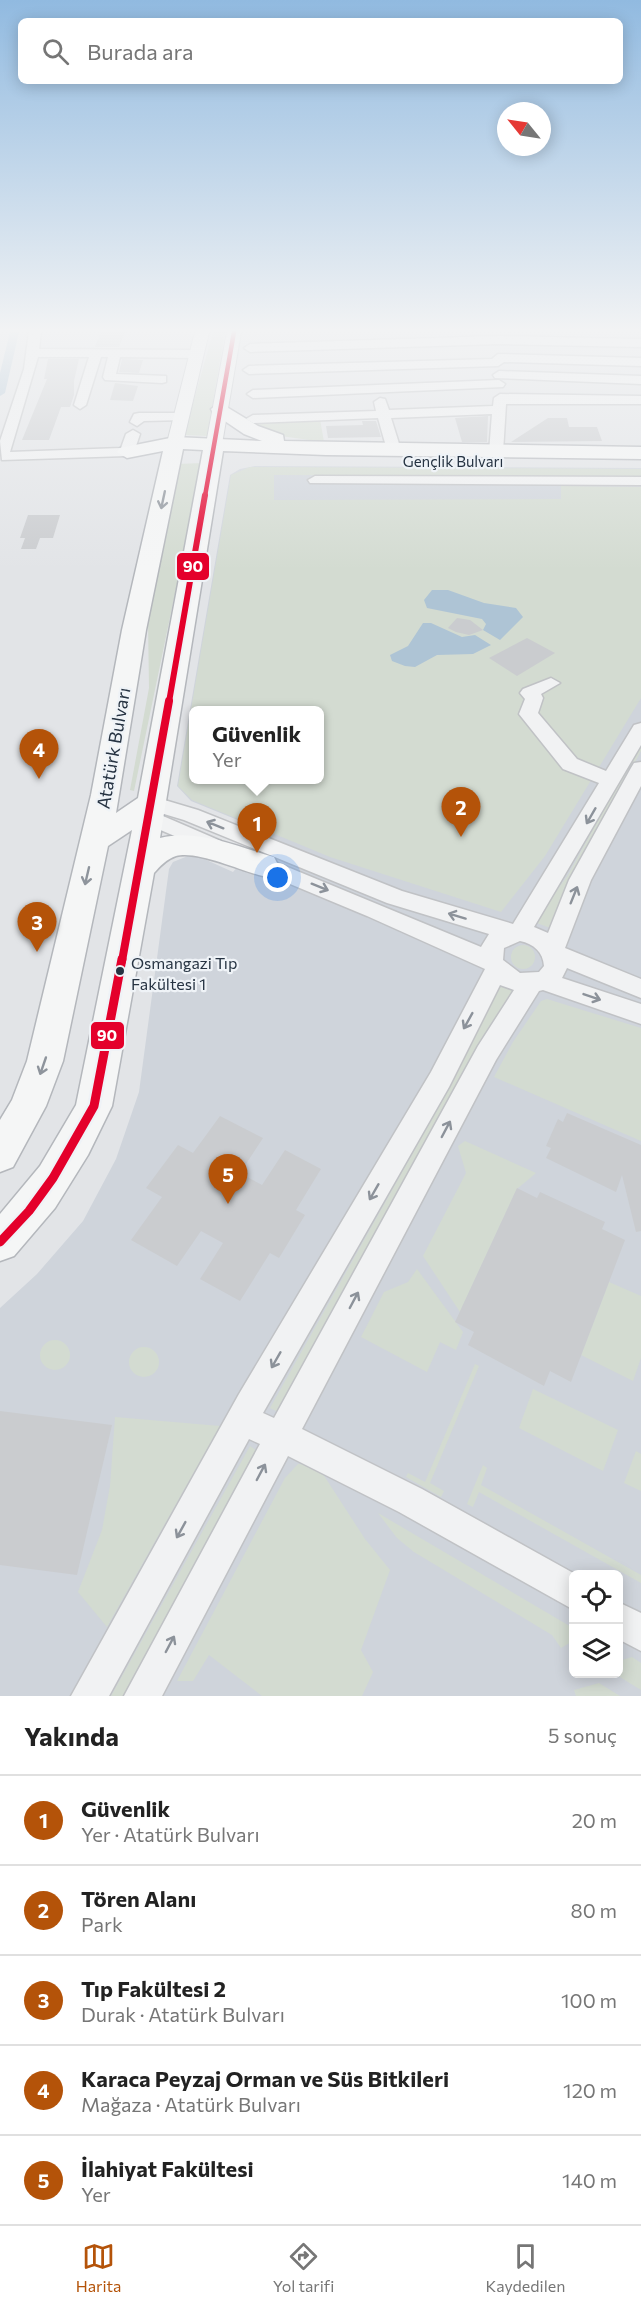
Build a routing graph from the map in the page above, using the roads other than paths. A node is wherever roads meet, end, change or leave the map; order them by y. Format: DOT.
graph roads {
  1 [pos="15,411"];
  2 [pos="182,411"];
  3 [pos="220,411"];
  4 [pos="223,411"];
  5 [pos="384,411"];
  6 [pos="429,411"];
  7 [pos="499,411"];
  8 [pos="385,415"];
  9 [pos="253,419"];
  10 [pos="132,436"];
  11 [pos="175,439"];
  12 [pos="326,449"];
  13 [pos="394,450"];
  14 [pos="213,451"];
  15 [pos="496,452"];
  16 [pos="641,453"];
  17 [pos="265,459"];
  18 [pos="641,462"];
  19 [pos="315,480"];
  20 [pos="641,481"];
  21 [pos="208,489"];
  22 [pos="134,630"];
  23 [pos="551,683"];
  24 [pos="641,729"];
  25 [pos="641,768"];
  26 [pos="611,780"];
  27 [pos="146,810"];
  28 [pos="96,840"];
  29 [pos="263,864"];
  30 [pos="139,869"];
  31 [pos="516,933"];
  32 [pos="554,952"];
  33 [pos="494,966"];
  34 [pos="536,982"];
  35 [pos="641,989"];
  36 [pos="641,1014"];
  37 [pos="0,1155"];
  38 [pos="0,1242"];
  39 [pos="242,1420"];
  40 [pos="281,1435"];
  41 [pos="569,1591"];
  42 [pos="623,1622"];
  43 [pos="641,1633"];
  44 [pos="89,1696"];
  45 [pos="142,1696"];
  1 -- 10 [label="street"];
  2 -- 11 [label="main road, Atatürk Bulvarı"];
  3 -- 14 [label="main road"];
  4 -- 12 [label="highway"];
  5 -- 8 [label="street"];
  6 -- 8 [label="street"];
  7 -- 15 [label="street"];
  8 -- 9 [label="street"];
  8 -- 13 [label="street"];
  10 -- 11 [label="highway"];
  10 -- 11 [label="street"];
  11 -- 14 [label="highway"];
  11 -- 22 [label="highway, Atatürk Bulvarı, one-way"];
  12 -- 13 [label="highway, Gençlik Bulvarı"];
  12 -- 14 [label="highway, Gençlik Bulvarı"];
  13 -- 15 [label="highway, Gençlik Bulvarı"];
  14 -- 17 [label="highway"];
  14 -- 21 [label="highway"];
  15 -- 16 [label="highway, Gençlik Bulvarı"];
  17 -- 18 [label="highway, Gençlik Bulvarı"];
  17 -- 21 [label="highway"];
  19 -- 20 [label="street"];
  21 -- 27 [label="highway"];
  22 -- 27 [label="highway"];
  22 -- 28 [label="highway, Atatürk Bulvarı"];
  23 -- 26 [label="street"];
  24 -- 26 [label="street"];
  32 -- 25 [label="street, one-way"];
  26 -- 31 [label="street, one-way"];
  27 -- 28 [label="highway"];
  27 -- 29 [label="street"];
  27 -- 30 [label="highway"];
  31 -- 27 [label="street, one-way"];
  28 -- 37 [label="highway, Atatürk Bulvarı, one-way"];
  29 -- 30 [label="highway"];
  29 -- 33 [label="street, one-way"];
  30 -- 38 [label="highway"];
  31 -- 32 [label="street"];
  31 -- 33 [label="street"];
  32 -- 34 [label="street"];
  32 -- 35 [label="street"];
  33 -- 34 [label="street"];
  33 -- 39 [label="street, one-way"];
  34 -- 36 [label="street, one-way"];
  40 -- 34 [label="street, one-way"];
  39 -- 40 [label="street"];
  39 -- 44 [label="street, one-way"];
  40 -- 41 [label="street"];
  45 -- 40 [label="street, one-way"];
  42 -- 43 [label="street"];
}
